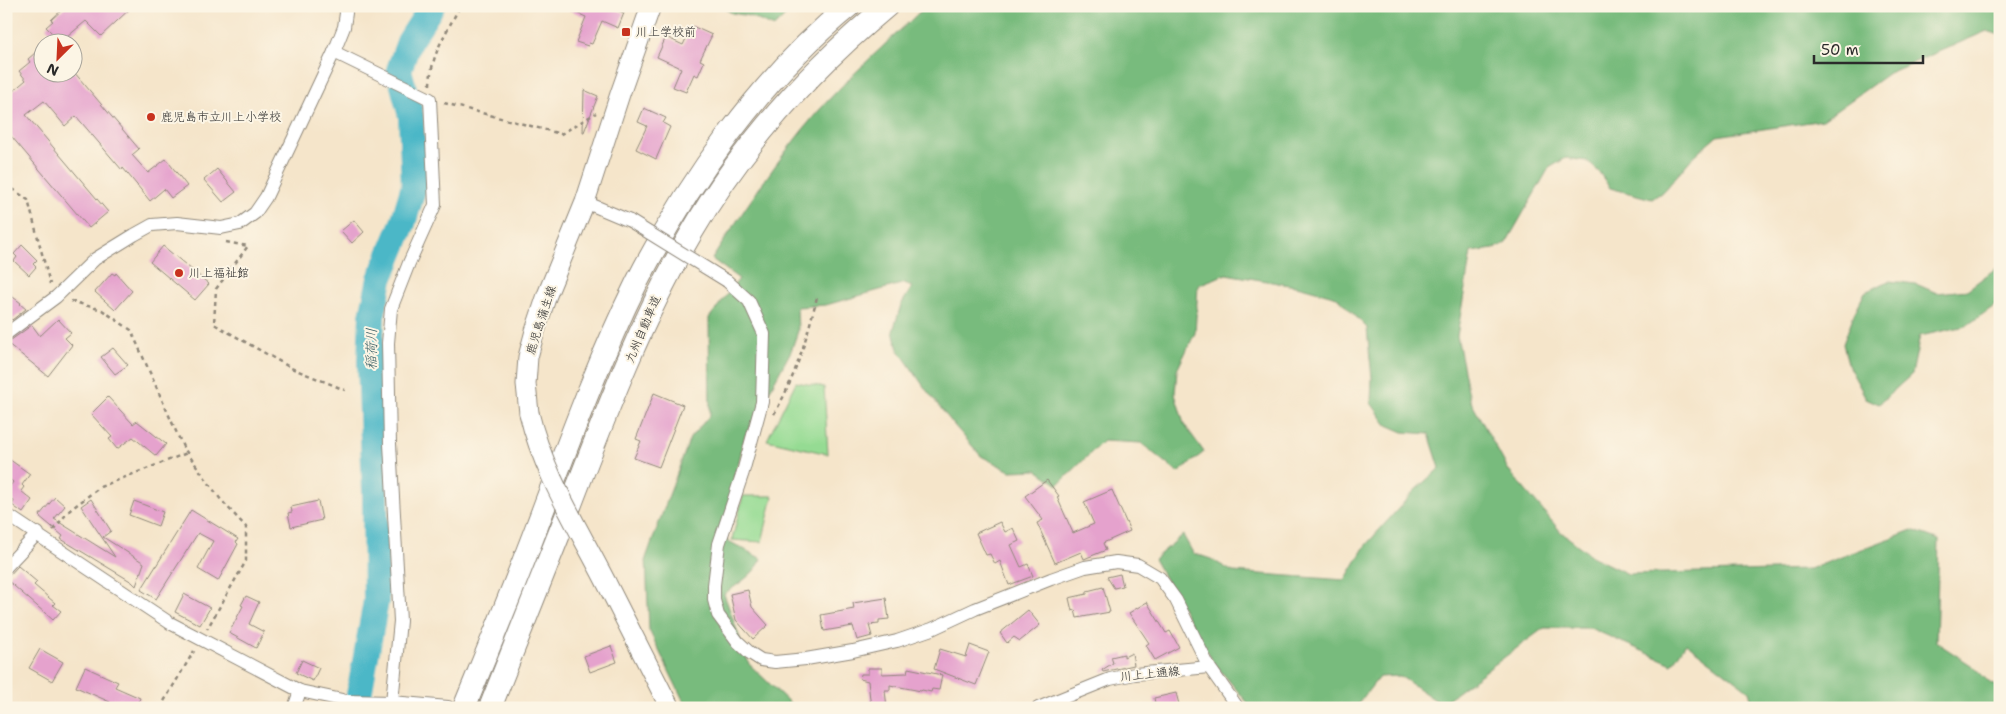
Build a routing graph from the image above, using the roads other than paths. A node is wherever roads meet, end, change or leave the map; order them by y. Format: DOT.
graph roads {
  1 [pos="344,6"];
  2 [pos="651,6"];
  3 [pos="849,6"];
  4 [pos="887,6"];
  5 [pos="334,52"];
  6 [pos="585,202"];
  7 [pos="6,334"];
  8 [pos="6,514"];
  9 [pos="42,536"];
  10 [pos="6,567"];
  11 [pos="1209,667"];
  12 [pos="300,691"];
  13 [pos="392,702"];
  14 [pos="448,707"];
  15 [pos="294,708"];
  16 [pos="464,708"];
  17 [pos="490,708"];
  18 [pos="670,708"];
  19 [pos="1038,708"];
  20 [pos="1238,708"];
  1 -- 5 [label="street"];
  2 -- 6 [label="main road, 鹿児島蒲生線"];
  3 -- 16 [label="highway, 九州自動車道"];
  4 -- 17 [label="highway, 九州自動車道"];
  5 -- 7 [label="street"];
  5 -- 13 [label="street"];
  6 -- 11 [label="street, bridge"];
  6 -- 18 [label="main road, 鹿児島蒲生線, bridge"];
  8 -- 9 [label="street"];
  9 -- 10 [label="street"];
  9 -- 12 [label="street"];
  11 -- 19 [label="street, 川上上通線"];
  11 -- 20 [label="street"];
  12 -- 13 [label="street"];
  12 -- 15 [label="street"];
  13 -- 14 [label="street"];
}
